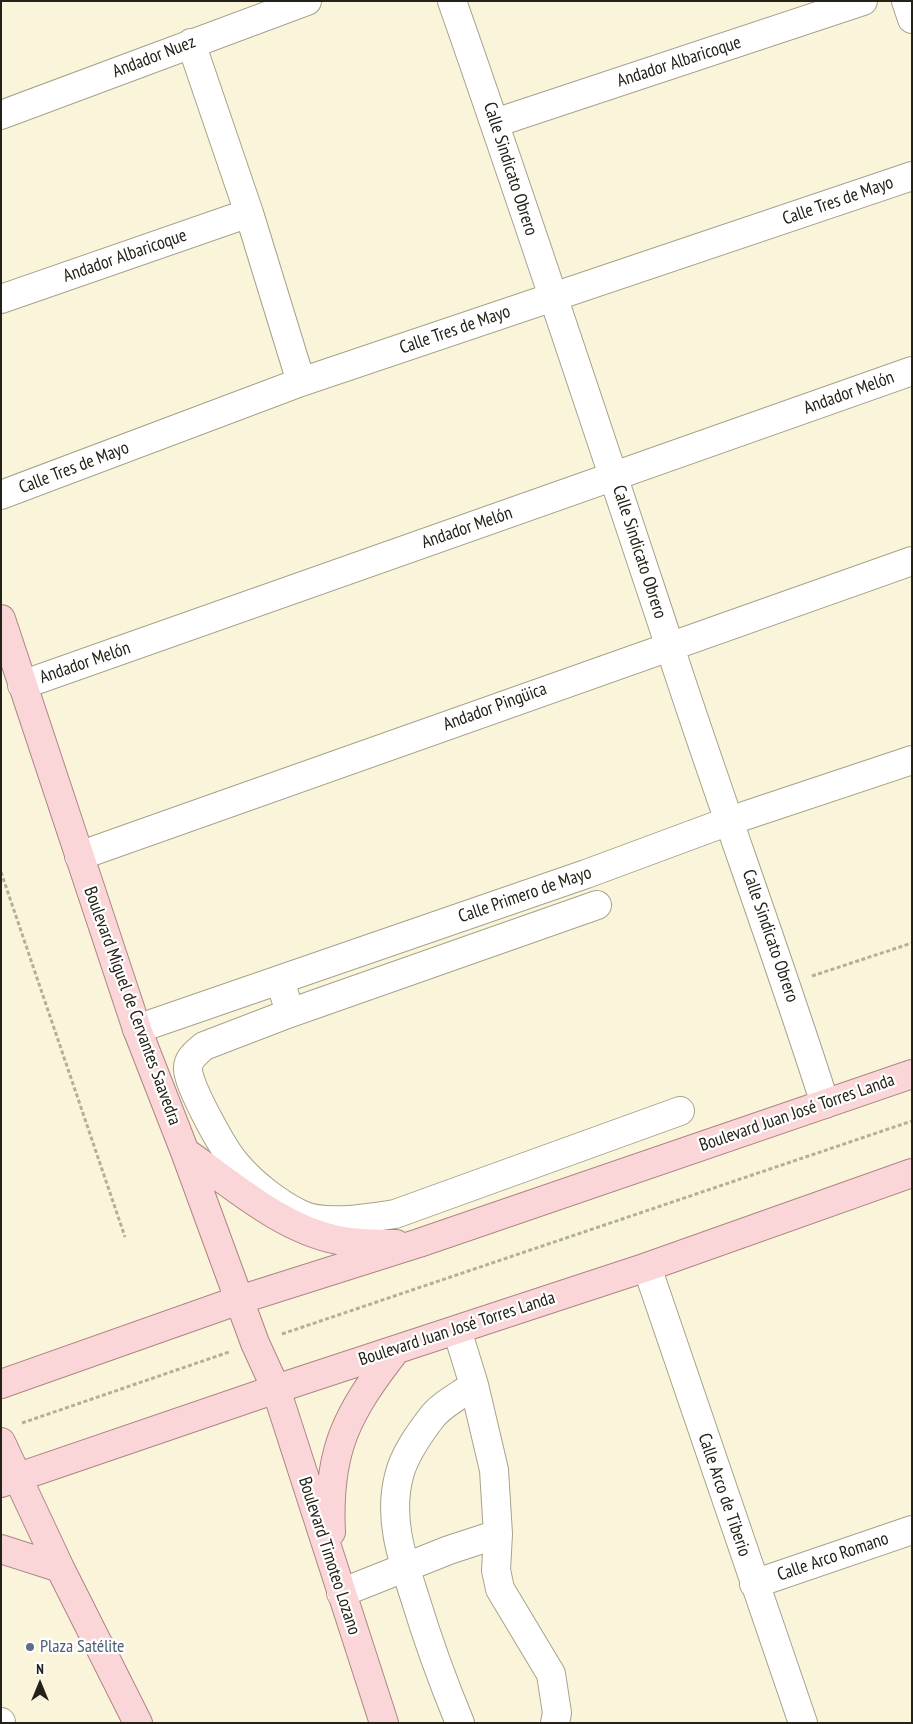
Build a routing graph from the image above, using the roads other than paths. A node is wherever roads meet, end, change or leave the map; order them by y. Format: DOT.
graph roads {
  1 [pos="307,1"];
  2 [pos="452,1"];
  3 [pos="863,1"];
  4 [pos="906,1"];
  5 [pos="912,19"];
  6 [pos="192,43"];
  7 [pos="1,115"];
  8 [pos="495,123"];
  9 [pos="912,176"];
  10 [pos="248,212"];
  11 [pos="553,297"];
  12 [pos="1,299"];
  13 [pos="912,371"];
  14 [pos="301,382"];
  15 [pos="615,477"];
  16 [pos="1,495"];
  17 [pos="912,561"];
  18 [pos="1,619"];
  19 [pos="669,646"];
  20 [pos="22,685"];
  21 [pos="912,760"];
  22 [pos="729,821"];
  23 [pos="79,856"];
  24 [pos="597,905"];
  25 [pos="280,980"];
  26 [pos="290,1013"];
  27 [pos="137,1029"];
  28 [pos="912,1074"];
  29 [pos="825,1104"];
  30 [pos="680,1111"];
  31 [pos="185,1152"];
  32 [pos="912,1173"];
  33 [pos="418,1243"];
  34 [pos="647,1267"];
  35 [pos="239,1300"];
  36 [pos="457,1330"];
  37 [pos="396,1350"];
  38 [pos="1,1384"];
  39 [pos="474,1385"];
  40 [pos="276,1389"];
  41 [pos="11,1433"];
  42 [pos="9,1480"];
  43 [pos="912,1530"];
  44 [pos="498,1534"];
  45 [pos="1,1548"];
  46 [pos="332,1566"];
  47 [pos="60,1568"];
  48 [pos="406,1569"];
  49 [pos="754,1584"];
  50 [pos="341,1593"];
  51 [pos="138,1723"];
  52 [pos="384,1723"];
  53 [pos="460,1723"];
  54 [pos="555,1723"];
  55 [pos="803,1723"];
  1 -- 6 [label="street, Andador Nuez"];
  2 -- 8 [label="street, Calle Sindicato Obrero"];
  3 -- 8 [label="street, Andador Albaricoque"];
  4 -- 5 [label="street"];
  6 -- 7 [label="street, Andador Nuez"];
  6 -- 10 [label="street"];
  8 -- 11 [label="street, Calle Sindicato Obrero"];
  9 -- 11 [label="street, Calle Tres de Mayo"];
  10 -- 12 [label="street, Andador Albaricoque"];
  10 -- 14 [label="street"];
  11 -- 14 [label="street, Calle Tres de Mayo"];
  11 -- 15 [label="street, Calle Sindicato Obrero"];
  13 -- 15 [label="street, Andador Melón"];
  14 -- 16 [label="street, Calle Tres de Mayo"];
  15 -- 19 [label="street, Calle Sindicato Obrero"];
  15 -- 20 [label="street, Andador Melón"];
  17 -- 19 [label="street, Andador Pingüica"];
  18 -- 20 [label="main road, Boulevard Miguel de Cervantes Saavedra"];
  19 -- 22 [label="street, Calle Sindicato Obrero"];
  19 -- 23 [label="street, Andador Pingüica"];
  20 -- 23 [label="main road, Boulevard Miguel de Cervantes Saavedra"];
  21 -- 22 [label="street, Calle Primero de Mayo"];
  22 -- 25 [label="street, Calle Primero de Mayo"];
  22 -- 29 [label="street, Calle Sindicato Obrero"];
  23 -- 27 [label="main road, Boulevard Miguel de Cervantes Saavedra"];
  24 -- 26 [label="street"];
  25 -- 26 [label="street"];
  25 -- 27 [label="street, Calle Primero de Mayo"];
  26 -- 30 [label="street"];
  27 -- 31 [label="main road, Boulevard Miguel de Cervantes Saavedra"];
  28 -- 29 [label="main road, Boulevard Juan José Torres Landa"];
  29 -- 33 [label="main road, Boulevard Juan José Torres Landa"];
  31 -- 33 [label="main road"];
  31 -- 35 [label="main road, Boulevard Miguel de Cervantes Saavedra"];
  32 -- 34 [label="main road, Boulevard Juan José Torres Landa"];
  33 -- 35 [label="main road, Boulevard Juan José Torres Landa"];
  34 -- 36 [label="main road, Boulevard Juan José Torres Landa"];
  34 -- 49 [label="street, Calle Arco de Tiberio"];
  35 -- 38 [label="main road, Boulevard Juan José Torres Landa"];
  35 -- 40 [label="main road, Boulevard Miguel de Cervantes Saavedra"];
  36 -- 37 [label="main road, Boulevard Juan José Torres Landa"];
  36 -- 39 [label="street"];
  37 -- 40 [label="main road, Boulevard Juan José Torres Landa"];
  37 -- 46 [label="main road"];
  39 -- 44 [label="street"];
  39 -- 48 [label="street"];
  40 -- 42 [label="main road, Boulevard Juan José Torres Landa"];
  40 -- 46 [label="main road, Boulevard Timoteo Lozano"];
  41 -- 42 [label="main road"];
  42 -- 47 [label="main road"];
  43 -- 49 [label="street, Calle Arco Romano"];
  44 -- 48 [label="street"];
  44 -- 54 [label="street"];
  45 -- 47 [label="main road"];
  46 -- 50 [label="main road, Boulevard Timoteo Lozano"];
  47 -- 51 [label="main road"];
  48 -- 50 [label="street"];
  48 -- 53 [label="street"];
  49 -- 55 [label="street, Calle Arco de Tiberio"];
  50 -- 52 [label="main road, Boulevard Timoteo Lozano"];
}
